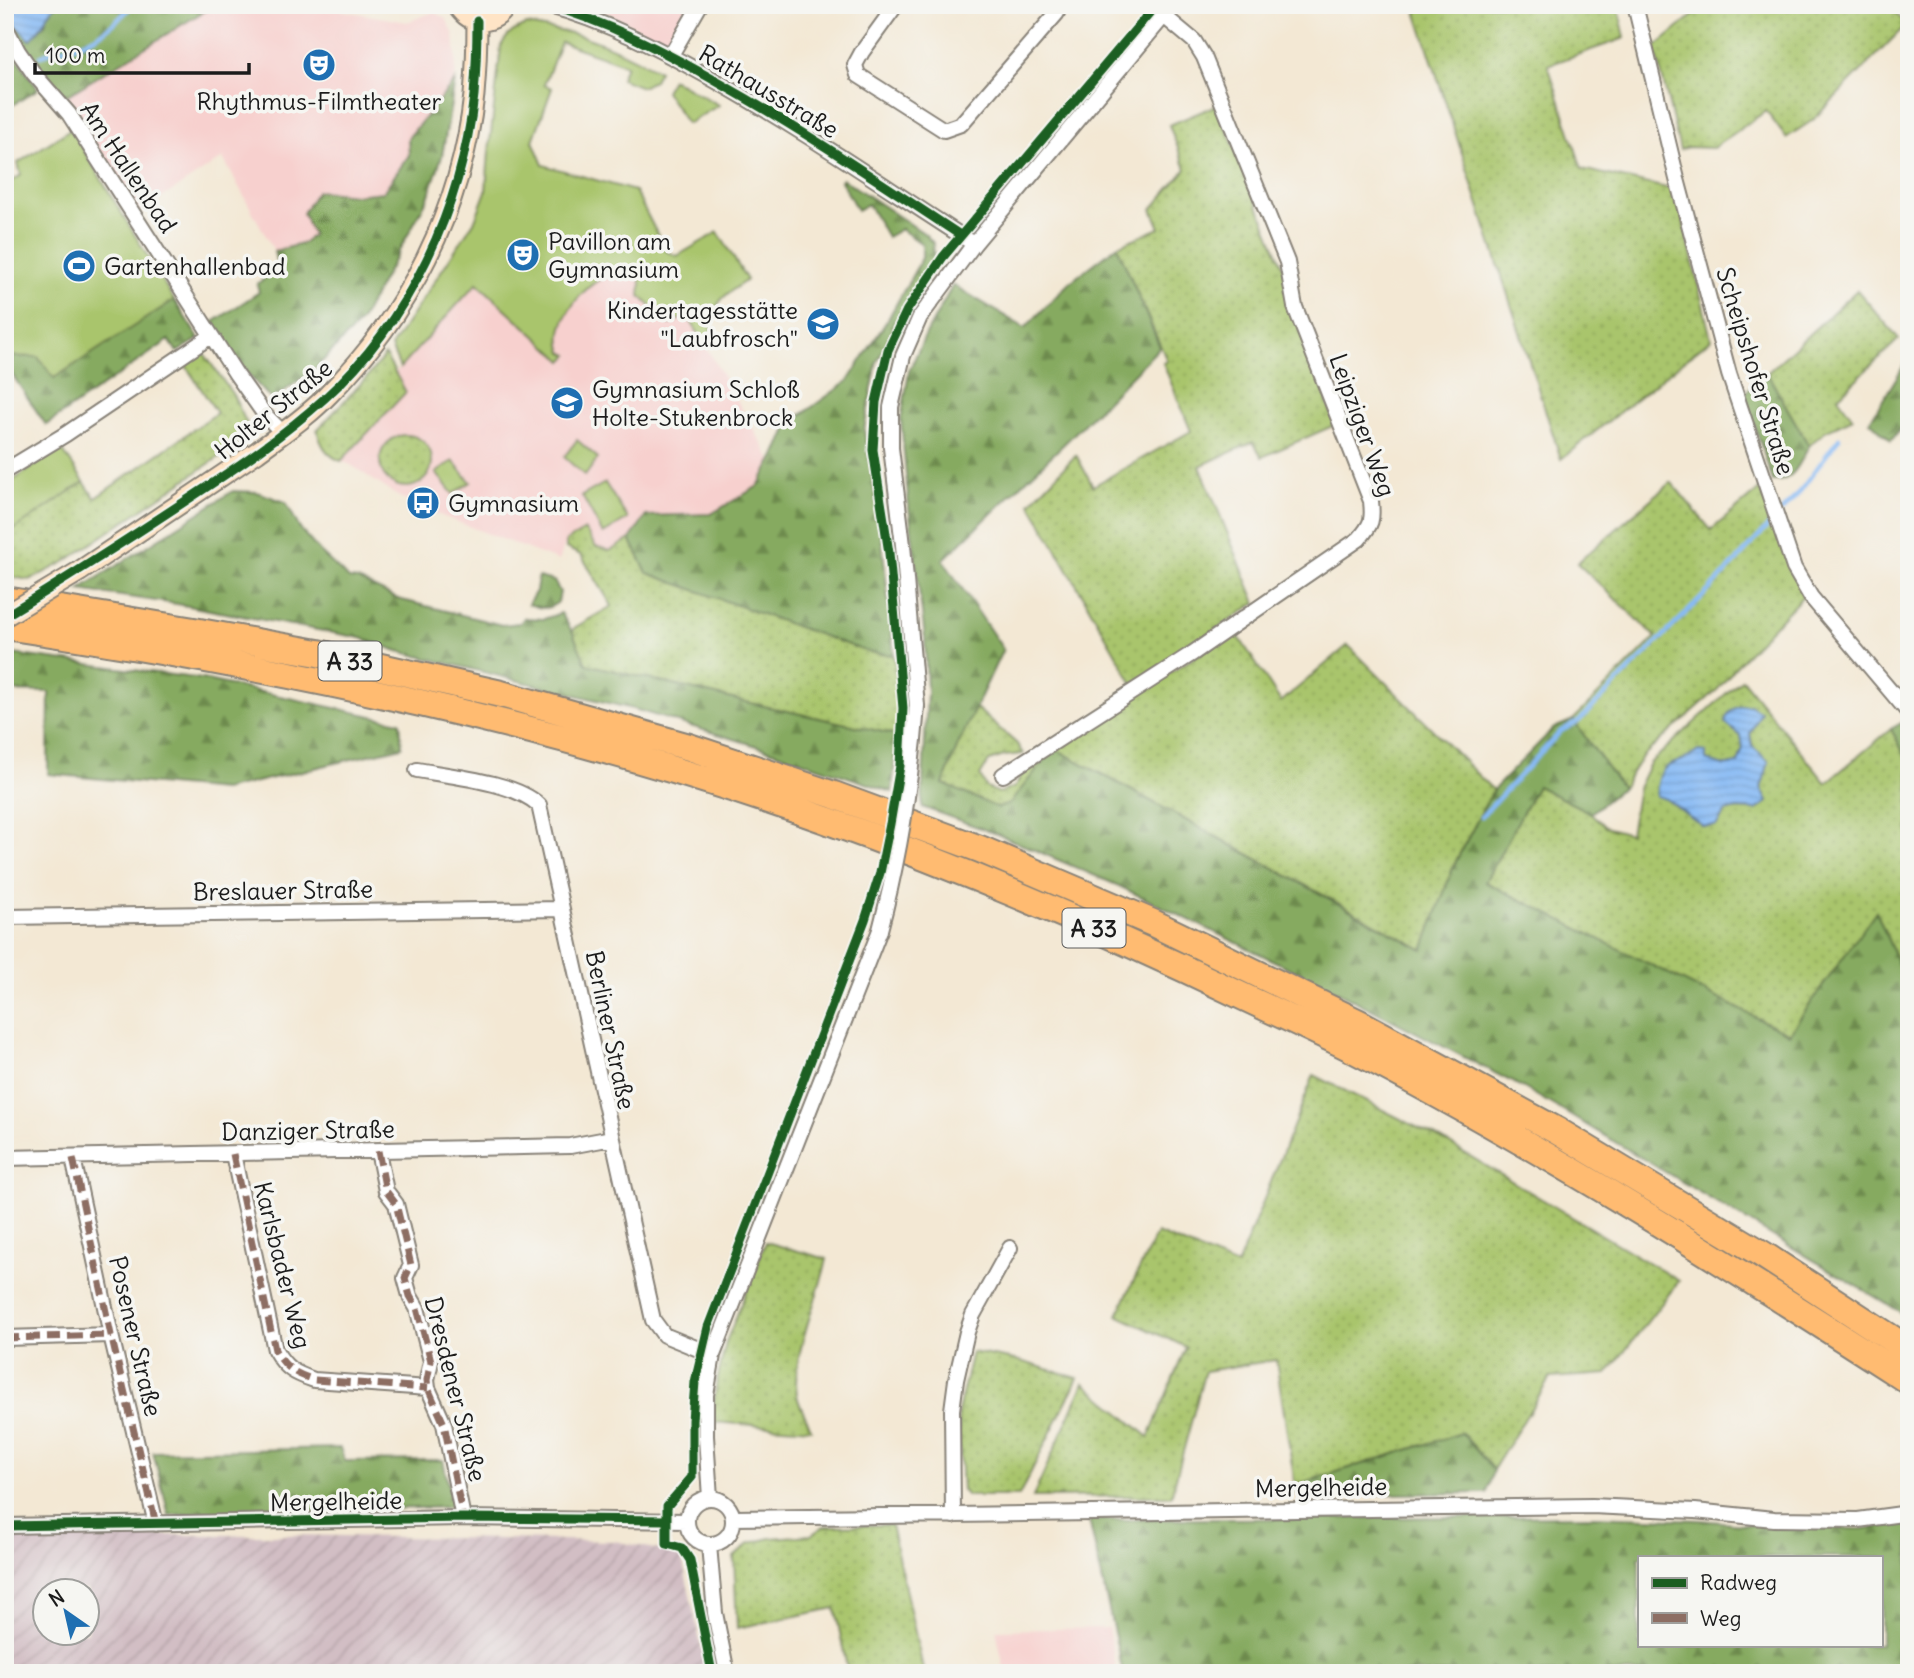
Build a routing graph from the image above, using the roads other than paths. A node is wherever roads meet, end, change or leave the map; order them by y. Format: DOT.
graph roads {
  1 [pos="457,5"];
  2 [pos="508,5"];
  3 [pos="546,5"];
  4 [pos="700,5"];
  5 [pos="895,5"];
  6 [pos="1057,5"];
  7 [pos="1635,5"];
  8 [pos="1168,11"];
  9 [pos="477,21"];
  10 [pos="5,26"];
  11 [pos="671,55"];
  12 [pos="974,244"];
  13 [pos="211,336"];
  14 [pos="283,433"];
  15 [pos="5,471"];
  16 [pos="5,600"];
  17 [pos="5,615"];
  18 [pos="5,626"];
  19 [pos="1909,713"];
  20 [pos="417,770"];
  21 [pos="1003,775"];
  22 [pos="561,909"];
  23 [pos="5,917"];
  24 [pos="612,1138"];
  25 [pos="378,1151"];
  26 [pos="233,1154"];
  27 [pos="5,1158"];
  28 [pos="73,1158"];
  29 [pos="1010,1248"];
  30 [pos="111,1335"];
  31 [pos="5,1338"];
  32 [pos="1909,1350"];
  33 [pos="713,1355"];
  34 [pos="1909,1381"];
  35 [pos="428,1388"];
  36 [pos="710,1497"];
  37 [pos="1909,1513"];
  38 [pos="953,1516"];
  39 [pos="463,1518"];
  40 [pos="734,1518"];
  41 [pos="687,1521"];
  42 [pos="156,1524"];
  43 [pos="5,1526"];
  44 [pos="709,1545"];
  45 [pos="727,1673"];
  1 -- 9 [label="street"];
  2 -- 9 [label="street"];
  3 -- 11 [label="street, Rathausstraße"];
  4 -- 11 [label="street"];
  5 -- 6 [label="street"];
  7 -- 19 [label="street, Scheipshofer Straße"];
  8 -- 12 [label="street"];
  8 -- 21 [label="street, Leipziger Weg"];
  9 -- 14 [label="street, Holter Straße"];
  10 -- 13 [label="street, Am Hallenbad"];
  11 -- 12 [label="street, Rathausstraße"];
  12 -- 33 [label="street, bridge"];
  13 -- 14 [label="street, Am Hallenbad"];
  13 -- 15 [label="street"];
  14 -- 17 [label="street, Holter Straße, bridge"];
  16 -- 32 [label="highway, A 33"];
  18 -- 34 [label="highway, A 33"];
  20 -- 22 [label="street, Berliner Straße"];
  22 -- 23 [label="street, Breslauer Straße"];
  22 -- 24 [label="street, Berliner Straße"];
  24 -- 25 [label="street, Danziger Straße"];
  24 -- 33 [label="street, Berliner Straße"];
  25 -- 26 [label="street, Danziger Straße"];
  25 -- 35 [label="street, Dresdener Straße"];
  26 -- 28 [label="street, Danziger Straße"];
  26 -- 35 [label="street, Karlsbader Weg"];
  27 -- 28 [label="street, Danziger Straße"];
  28 -- 30 [label="street, Posener Straße"];
  29 -- 38 [label="street"];
  30 -- 31 [label="street"];
  30 -- 42 [label="street, Posener Straße"];
  33 -- 36 [label="street"];
  35 -- 39 [label="street, Dresdener Straße"];
  36 -- 40 [label="street"];
  36 -- 41 [label="street"];
  37 -- 38 [label="street, Mergelheide"];
  38 -- 40 [label="street, Mergelheide"];
  39 -- 41 [label="street, Mergelheide"];
  39 -- 42 [label="street, Mergelheide"];
  40 -- 44 [label="street"];
  41 -- 44 [label="street"];
  42 -- 43 [label="street, Mergelheide"];
  44 -- 45 [label="street"];
}
